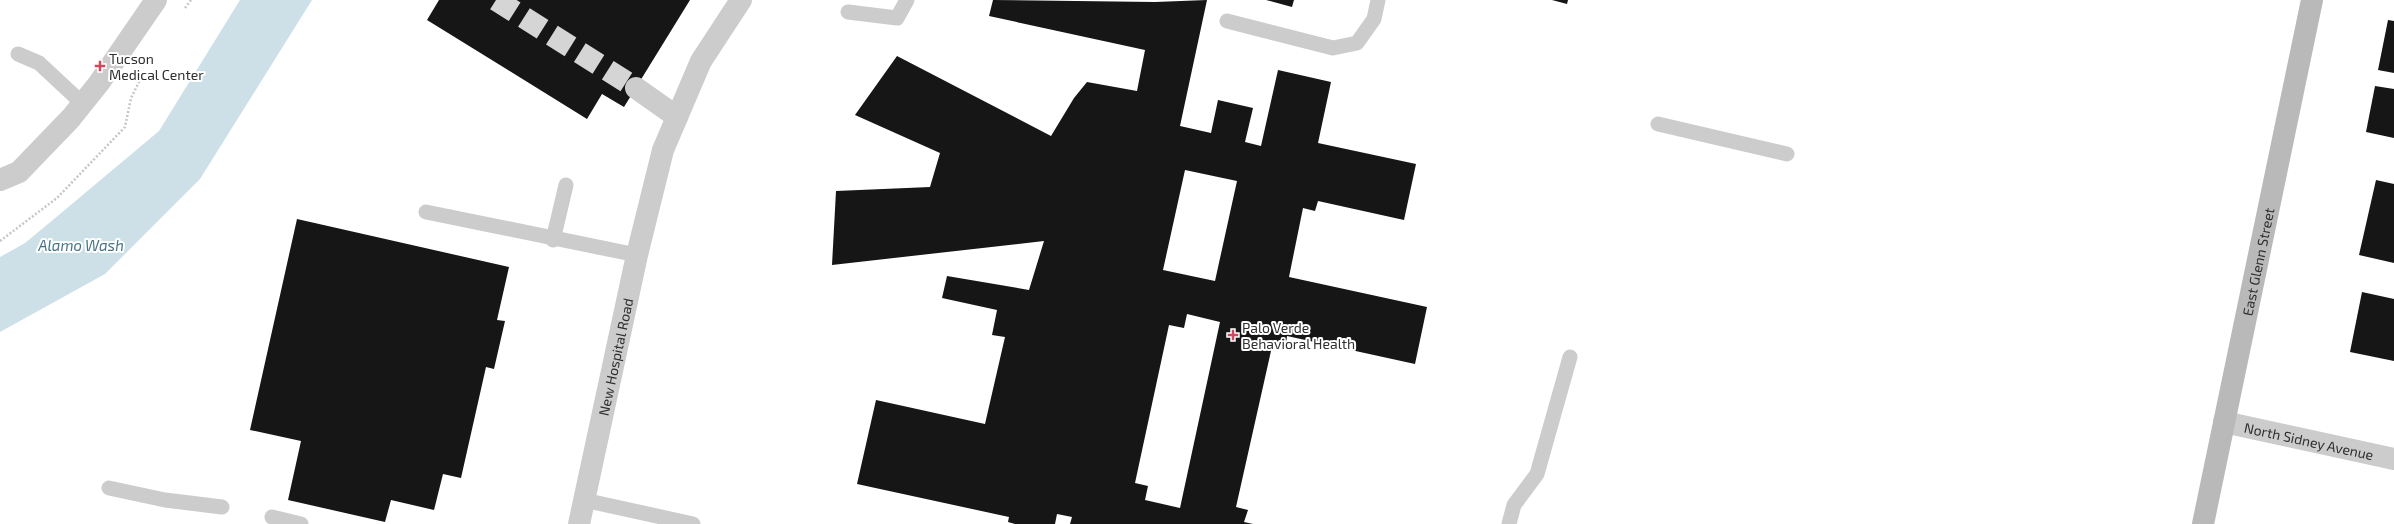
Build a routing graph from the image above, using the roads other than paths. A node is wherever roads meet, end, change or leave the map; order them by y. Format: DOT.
graph roads {
  1 [pos="156,0"];
  2 [pos="741,0"];
  3 [pos="908,0"];
  4 [pos="1378,0"];
  5 [pos="2312,0"];
  6 [pos="848,12"];
  7 [pos="1227,22"];
  8 [pos="18,54"];
  9 [pos="636,88"];
  10 [pos="83,104"];
  11 [pos="677,117"];
  12 [pos="1658,124"];
  13 [pos="1787,154"];
  14 [pos="0,180"];
  15 [pos="566,185"];
  16 [pos="426,212"];
  17 [pos="553,240"];
  18 [pos="637,256"];
  19 [pos="1570,357"];
  20 [pos="2224,422"];
  21 [pos="2394,459"];
  22 [pos="109,488"];
  23 [pos="584,500"];
  24 [pos="222,507"];
  25 [pos="272,517"];
  26 [pos="301,524"];
  27 [pos="579,524"];
  28 [pos="693,524"];
  29 [pos="1509,524"];
  30 [pos="2203,524"];
  1 -- 10 [label="street"];
  2 -- 11 [label="street, New Hospital Road"];
  3 -- 6 [label="lane"];
  4 -- 7 [label="lane"];
  5 -- 20 [label="street, East Glenn Street"];
  8 -- 10 [label="lane"];
  9 -- 11 [label="street"];
  10 -- 14 [label="street"];
  11 -- 18 [label="street, New Hospital Road"];
  12 -- 13 [label="lane"];
  15 -- 17 [label="lane"];
  16 -- 17 [label="lane"];
  17 -- 18 [label="lane"];
  18 -- 23 [label="street, New Hospital Road"];
  19 -- 29 [label="lane"];
  20 -- 21 [label="street, North Sidney Avenue"];
  20 -- 30 [label="street, East Glenn Street"];
  22 -- 24 [label="lane"];
  23 -- 27 [label="street, New Hospital Road"];
  23 -- 28 [label="lane"];
  25 -- 26 [label="lane"];
}
